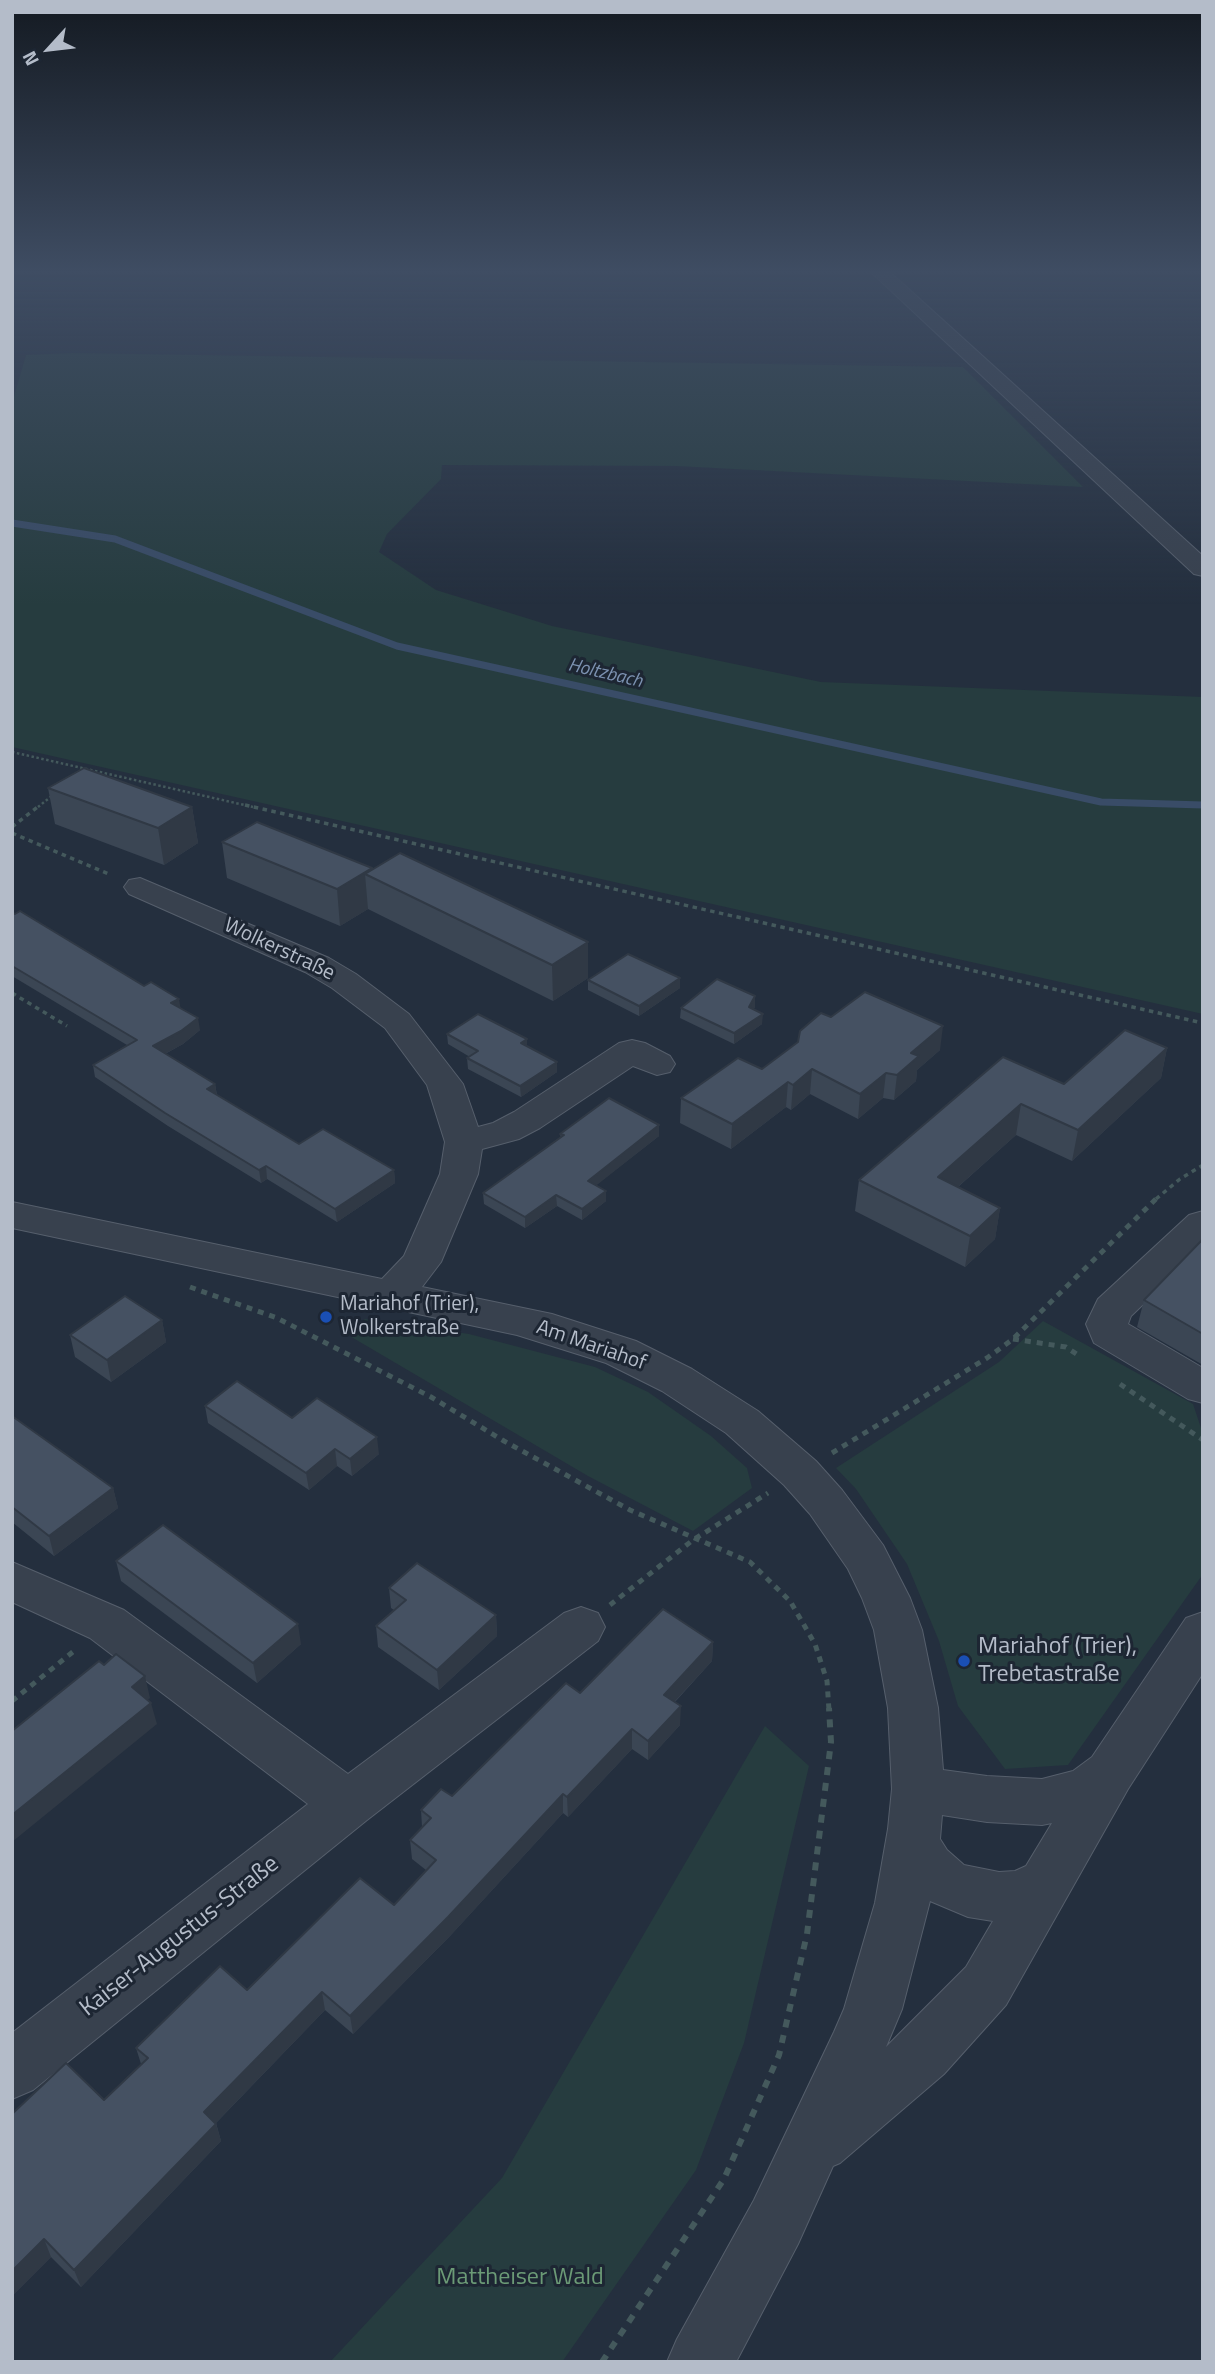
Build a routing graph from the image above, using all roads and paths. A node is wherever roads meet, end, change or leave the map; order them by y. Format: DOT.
graph roads {
  1 [pos="1002,384"];
  2 [pos="1203,569"];
  3 [pos="12,752"];
  4 [pos="86,768"];
  5 [pos="75,777"];
  6 [pos="54,794"];
  7 [pos="12,827"];
  8 [pos="12,833"];
  9 [pos="140,887"];
  10 [pos="12,993"];
  11 [pos="1203,1023"];
  12 [pos="67,1026"];
  13 [pos="657,1064"];
  14 [pos="464,1142"];
  15 [pos="1203,1166"];
  16 [pos="12,1214"];
  17 [pos="1203,1224"];
  18 [pos="183,1285"];
  19 [pos="392,1294"];
  20 [pos="1050,1303"];
  21 [pos="1013,1339"];
  22 [pos="1099,1347"];
  23 [pos="1112,1378"];
  24 [pos="1203,1388"];
  25 [pos="1203,1440"];
  26 [pos="12,1581"];
  27 [pos="107,1624"];
  28 [pos="581,1627"];
  29 [pos="1203,1632"];
  30 [pos="12,1701"];
  31 [pos="1110,1773"];
  32 [pos="918,1788"];
  33 [pos="348,1804"];
  34 [pos="913,1844"];
  35 [pos="1047,1884"];
  36 [pos="12,2070"];
  37 [pos="812,2148"];
  38 [pos="602,2362"];
  39 [pos="700,2362"];
  1 -- 2 [label="street"];
  3 -- 4 [label="path"];
  4 -- 5 [label="path"];
  4 -- 11 [label="path"];
  6 -- 7 [label="path"];
  8 -- 9 [label="path"];
  9 -- 14 [label="street, Wolkerstraße"];
  10 -- 12 [label="path"];
  13 -- 14 [label="street"];
  14 -- 19 [label="street, Wolkerstraße"];
  15 -- 20 [label="path"];
  16 -- 19 [label="street, Am Mariahof"];
  17 -- 22 [label="street"];
  18 -- 38 [label="path"];
  19 -- 32 [label="street, Am Mariahof"];
  21 -- 22 [label="path"];
  22 -- 24 [label="street"];
  23 -- 25 [label="path"];
  26 -- 27 [label="street"];
  27 -- 30 [label="path"];
  27 -- 33 [label="street"];
  28 -- 33 [label="street, Kaiser-Augustus-Straße"];
  29 -- 31 [label="street"];
  31 -- 32 [label="street"];
  31 -- 35 [label="street"];
  32 -- 34 [label="street, Am Mariahof"];
  33 -- 36 [label="street, Kaiser-Augustus-Straße"];
  34 -- 35 [label="street"];
  34 -- 37 [label="street, Am Mariahof"];
  35 -- 37 [label="street"];
  37 -- 39 [label="street, Am Mariahof"];
}
